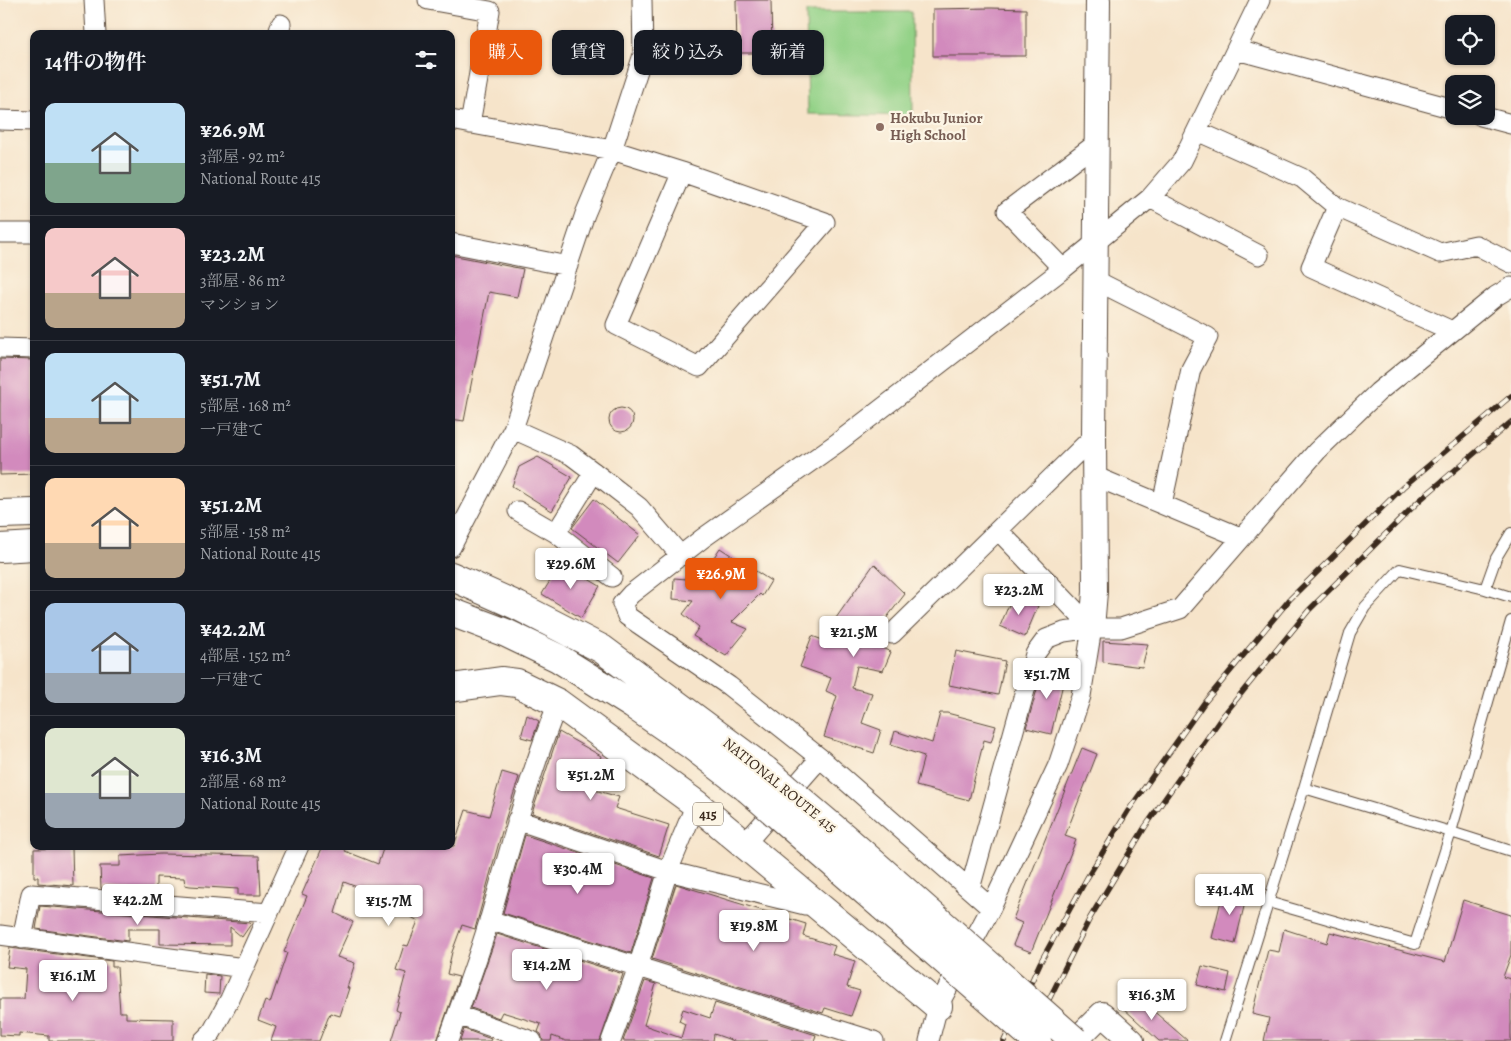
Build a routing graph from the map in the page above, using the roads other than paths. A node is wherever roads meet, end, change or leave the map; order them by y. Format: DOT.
graph roads {
  1 [pos="94,0"];
  2 [pos="428,0"];
  3 [pos="642,0"];
  4 [pos="1098,0"];
  5 [pos="1260,0"];
  6 [pos="491,6"];
  7 [pos="96,30"];
  8 [pos="1237,50"];
  9 [pos="1445,107"];
  10 [pos="0,120"];
  11 [pos="1495,120"];
  12 [pos="30,121"];
  13 [pos="455,121"];
  14 [pos="470,124"];
  15 [pos="1511,124"];
  16 [pos="1196,131"];
  17 [pos="1097,142"];
  18 [pos="612,150"];
  19 [pos="682,172"];
  20 [pos="1150,198"];
  21 [pos="1337,207"];
  22 [pos="0,233"];
  23 [pos="30,234"];
  24 [pos="1095,241"];
  25 [pos="455,244"];
  26 [pos="1259,255"];
  27 [pos="1511,263"];
  28 [pos="568,266"];
  29 [pos="1063,269"];
  30 [pos="1095,280"];
  31 [pos="1511,287"];
  32 [pos="1452,331"];
  33 [pos="0,348"];
  34 [pos="30,349"];
  35 [pos="513,429"];
  36 [pos="1094,436"];
  37 [pos="594,472"];
  38 [pos="1094,476"];
  39 [pos="1162,504"];
  40 [pos="518,511"];
  41 [pos="30,513"];
  42 [pos="0,514"];
  43 [pos="998,530"];
  44 [pos="556,533"];
  45 [pos="1511,533"];
  46 [pos="1240,537"];
  47 [pos="455,539"];
  48 [pos="30,546"];
  49 [pos="0,548"];
  50 [pos="681,556"];
  51 [pos="612,577"];
  52 [pos="455,578"];
  53 [pos="1485,589"];
  54 [pos="1511,597"];
  55 [pos="455,613"];
  56 [pos="1510,621"];
  57 [pos="1092,628"];
  58 [pos="892,634"];
  59 [pos="455,688"];
  60 [pos="558,702"];
  61 [pos="820,758"];
  62 [pos="757,780"];
  63 [pos="1304,788"];
  64 [pos="696,804"];
  65 [pos="517,820"];
  66 [pos="1451,832"];
  67 [pos="744,845"];
  68 [pos="297,850"];
  69 [pos="1511,851"];
  70 [pos="668,871"];
  71 [pos="970,889"];
  72 [pos="1268,902"];
  73 [pos="814,903"];
  74 [pos="991,908"];
  75 [pos="269,913"];
  76 [pos="489,920"];
  77 [pos="0,935"];
  78 [pos="22,939"];
  79 [pos="638,967"];
  80 [pos="244,968"];
  81 [pos="938,1006"];
  82 [pos="457,1016"];
  83 [pos="204,1041"];
  84 [pos="448,1041"];
  85 [pos="532,1041"];
  86 [pos="611,1041"];
  87 [pos="874,1041"];
  88 [pos="929,1041"];
  89 [pos="1037,1041"];
  90 [pos="1075,1041"];
  91 [pos="1132,1041"];
  92 [pos="1225,1041"];
  1 -- 7 [label="street"];
  2 -- 6 [label="street"];
  3 -- 18 [label="street"];
  4 -- 17 [label="street"];
  5 -- 8 [label="street"];
  6 -- 14 [label="street"];
  8 -- 9 [label="street"];
  8 -- 16 [label="street"];
  10 -- 12 [label="street"];
  11 -- 15 [label="street"];
  13 -- 14 [label="street"];
  14 -- 18 [label="street"];
  16 -- 20 [label="street"];
  16 -- 21 [label="street"];
  17 -- 24 [label="street"];
  17 -- 29 [label="street"];
  18 -- 19 [label="street"];
  18 -- 28 [label="street"];
  19 -- 19 [label="street"];
  20 -- 24 [label="street"];
  20 -- 26 [label="street"];
  21 -- 27 [label="street"];
  21 -- 32 [label="street"];
  22 -- 23 [label="street"];
  24 -- 29 [label="street"];
  24 -- 30 [label="street"];
  25 -- 28 [label="street"];
  28 -- 35 [label="street"];
  29 -- 50 [label="street"];
  30 -- 36 [label="street"];
  30 -- 39 [label="street"];
  31 -- 32 [label="street"];
  32 -- 46 [label="street"];
  33 -- 34 [label="street"];
  35 -- 37 [label="street"];
  35 -- 47 [label="street"];
  36 -- 38 [label="street"];
  36 -- 43 [label="street"];
  37 -- 44 [label="street"];
  37 -- 50 [label="street"];
  38 -- 39 [label="street"];
  38 -- 57 [label="street"];
  39 -- 46 [label="street"];
  40 -- 44 [label="street"];
  41 -- 42 [label="highway"];
  43 -- 57 [label="street"];
  43 -- 58 [label="street"];
  44 -- 51 [label="street"];
  45 -- 53 [label="lane"];
  46 -- 57 [label="street"];
  48 -- 49 [label="highway"];
  50 -- 61 [label="street"];
  52 -- 62 [label="highway, NATIONAL ROUTE 415"];
  53 -- 54 [label="lane"];
  53 -- 63 [label="lane"];
  55 -- 62 [label="highway, NATIONAL ROUTE 415"];
  56 -- 66 [label="lane"];
  57 -- 71 [label="street"];
  57 -- 74 [label="street"];
  59 -- 60 [label="highway, 415"];
  60 -- 64 [label="highway, 415"];
  60 -- 65 [label="street"];
  61 -- 67 [label="street"];
  61 -- 71 [label="street"];
  62 -- 89 [label="highway, NATIONAL ROUTE 415, bridge"];
  62 -- 90 [label="highway, NATIONAL ROUTE 415, bridge"];
  63 -- 66 [label="lane"];
  63 -- 72 [label="lane"];
  64 -- 67 [label="highway, 415"];
  64 -- 70 [label="street"];
  65 -- 70 [label="street"];
  65 -- 76 [label="street"];
  66 -- 69 [label="lane"];
  66 -- 72 [label="lane"];
  67 -- 73 [label="highway, 415"];
  68 -- 75 [label="street"];
  70 -- 73 [label="street"];
  70 -- 79 [label="street"];
  71 -- 74 [label="street"];
  72 -- 92 [label="lane"];
  73 -- 81 [label="highway, 415"];
  74 -- 81 [label="street"];
  75 -- 78 [label="street"];
  75 -- 80 [label="street"];
  76 -- 79 [label="street"];
  76 -- 82 [label="street"];
  77 -- 78 [label="street"];
  78 -- 80 [label="street"];
  79 -- 86 [label="street"];
  79 -- 87 [label="street"];
  80 -- 83 [label="street"];
  81 -- 88 [label="street"];
  82 -- 84 [label="street"];
  82 -- 85 [label="street"];
  90 -- 91 [label="street"];
}
